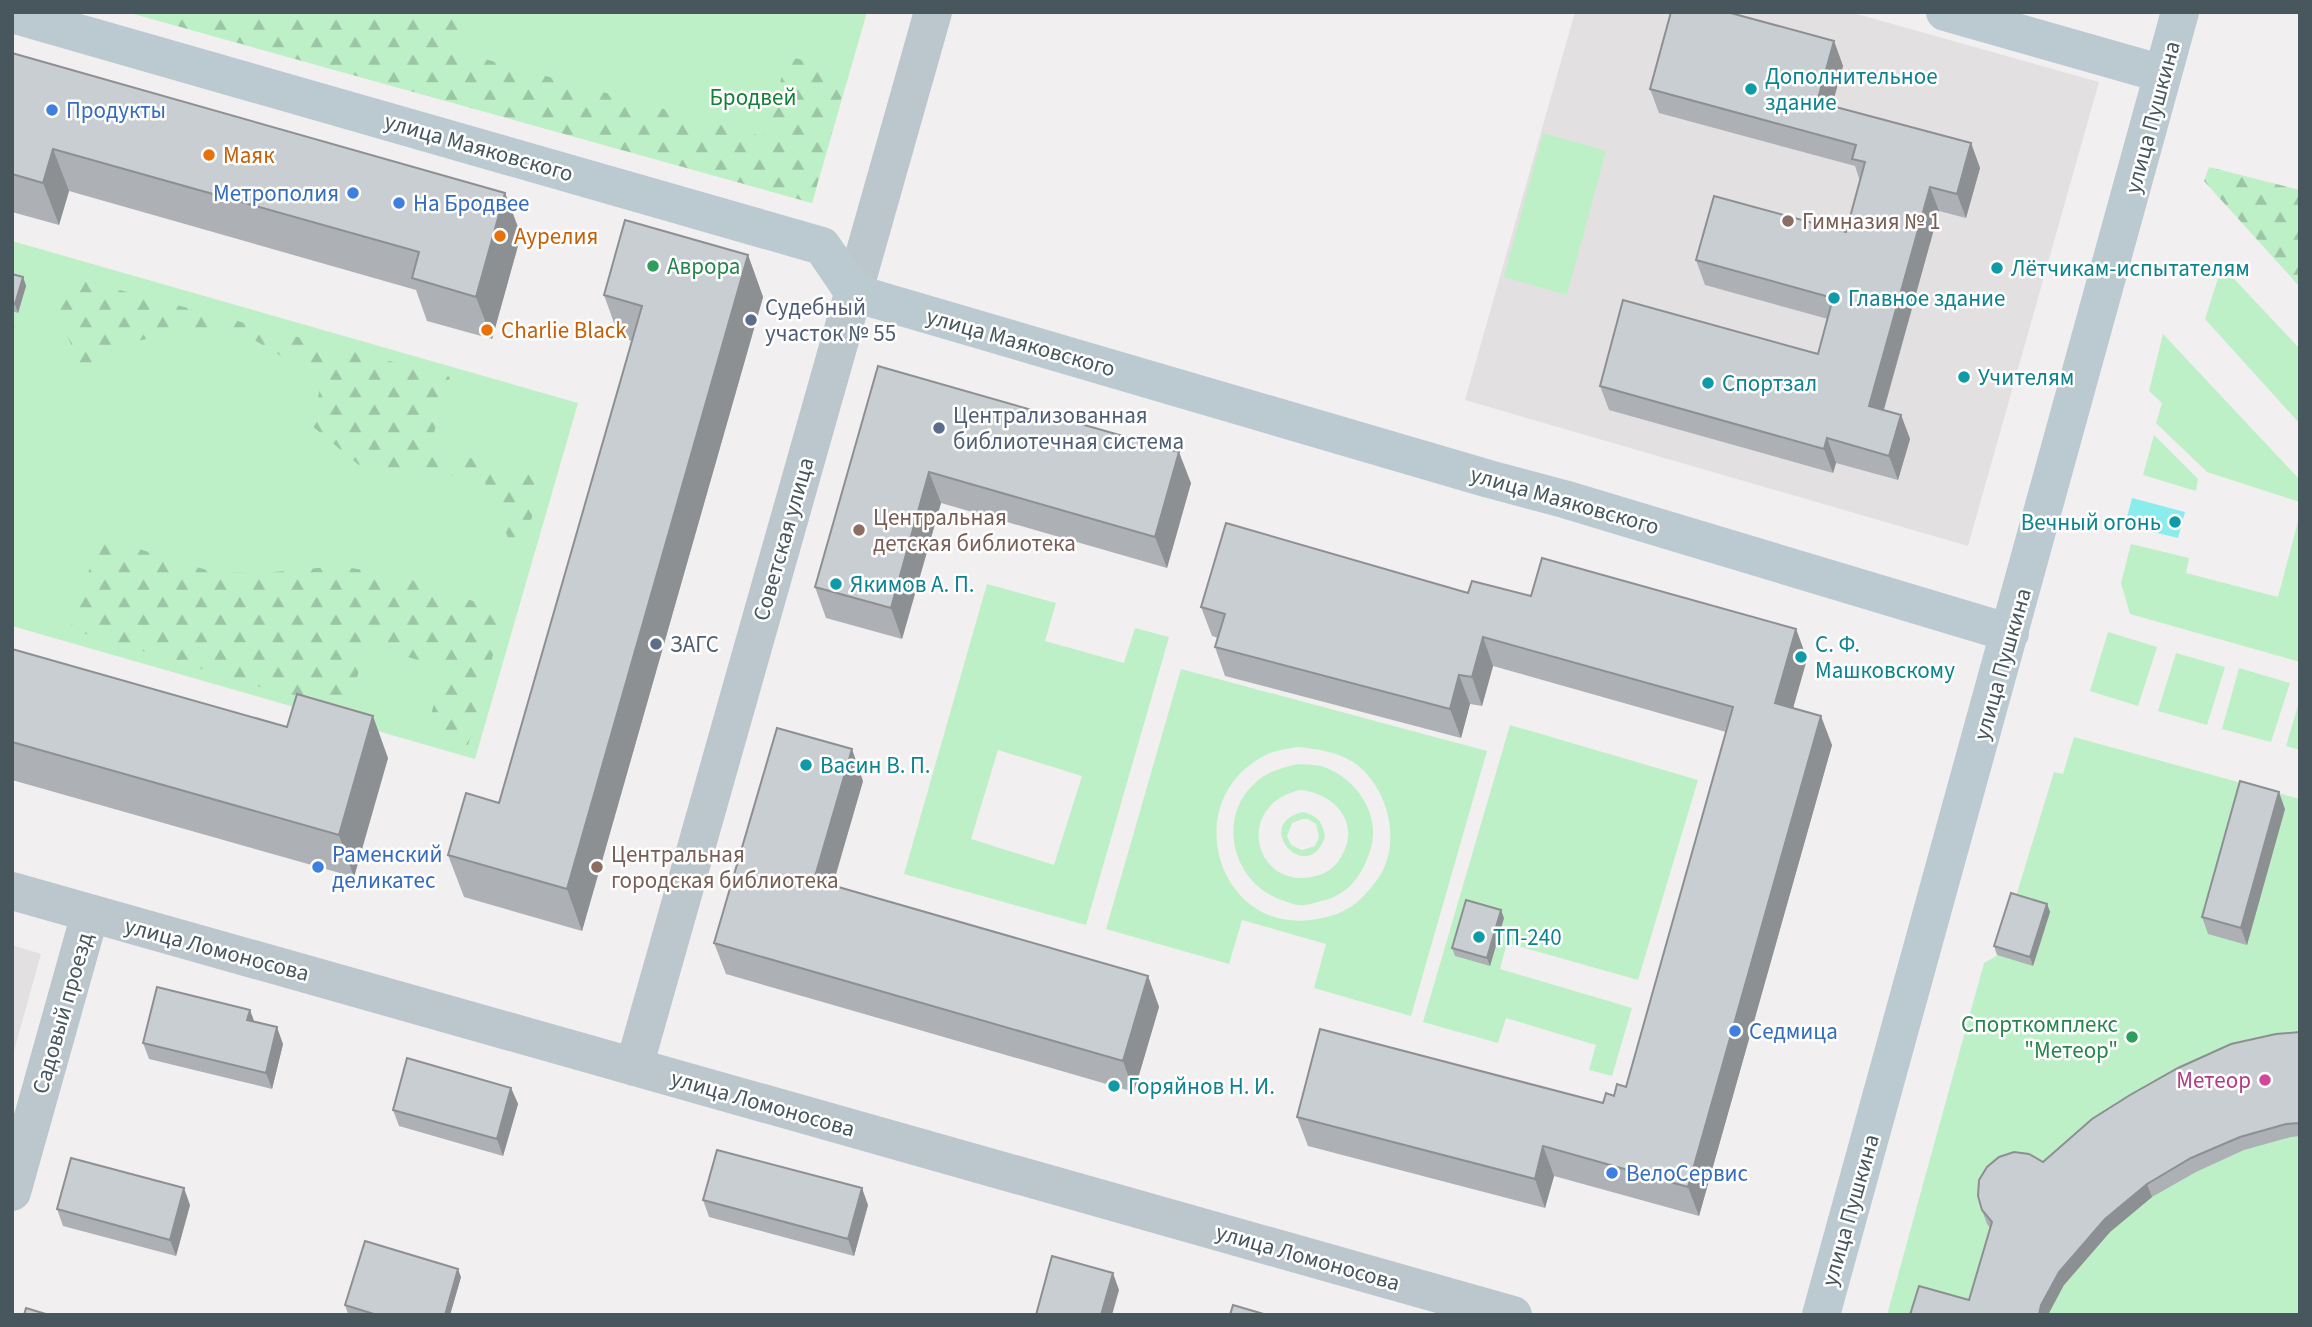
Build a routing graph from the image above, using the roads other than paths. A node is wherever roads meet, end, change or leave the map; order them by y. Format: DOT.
graph roads {
  1 [pos="933,12"];
  2 [pos="1945,12"];
  3 [pos="2180,12"];
  4 [pos="12,13"];
  5 [pos="2163,74"];
  6 [pos="854,293"];
  7 [pos="2010,633"];
  8 [pos="12,891"];
  9 [pos="90,914"];
  10 [pos="634,1067"];
  11 [pos="12,1192"];
  12 [pos="1513,1315"];
  13 [pos="1821,1315"];
  1 -- 6 [label="street, Советская улица"];
  2 -- 5 [label="street"];
  3 -- 5 [label="street, улица Пушкина"];
  4 -- 6 [label="street, улица Маяковского"];
  5 -- 7 [label="street, улица Пушкина"];
  6 -- 7 [label="street, улица Маяковского"];
  6 -- 10 [label="street, Советская улица"];
  7 -- 13 [label="street, улица Пушкина"];
  8 -- 9 [label="street, улица Ломоносова"];
  9 -- 10 [label="street, улица Ломоносова"];
  9 -- 11 [label="street, Садовый проезд"];
  10 -- 12 [label="street, улица Ломоносова"];
}
